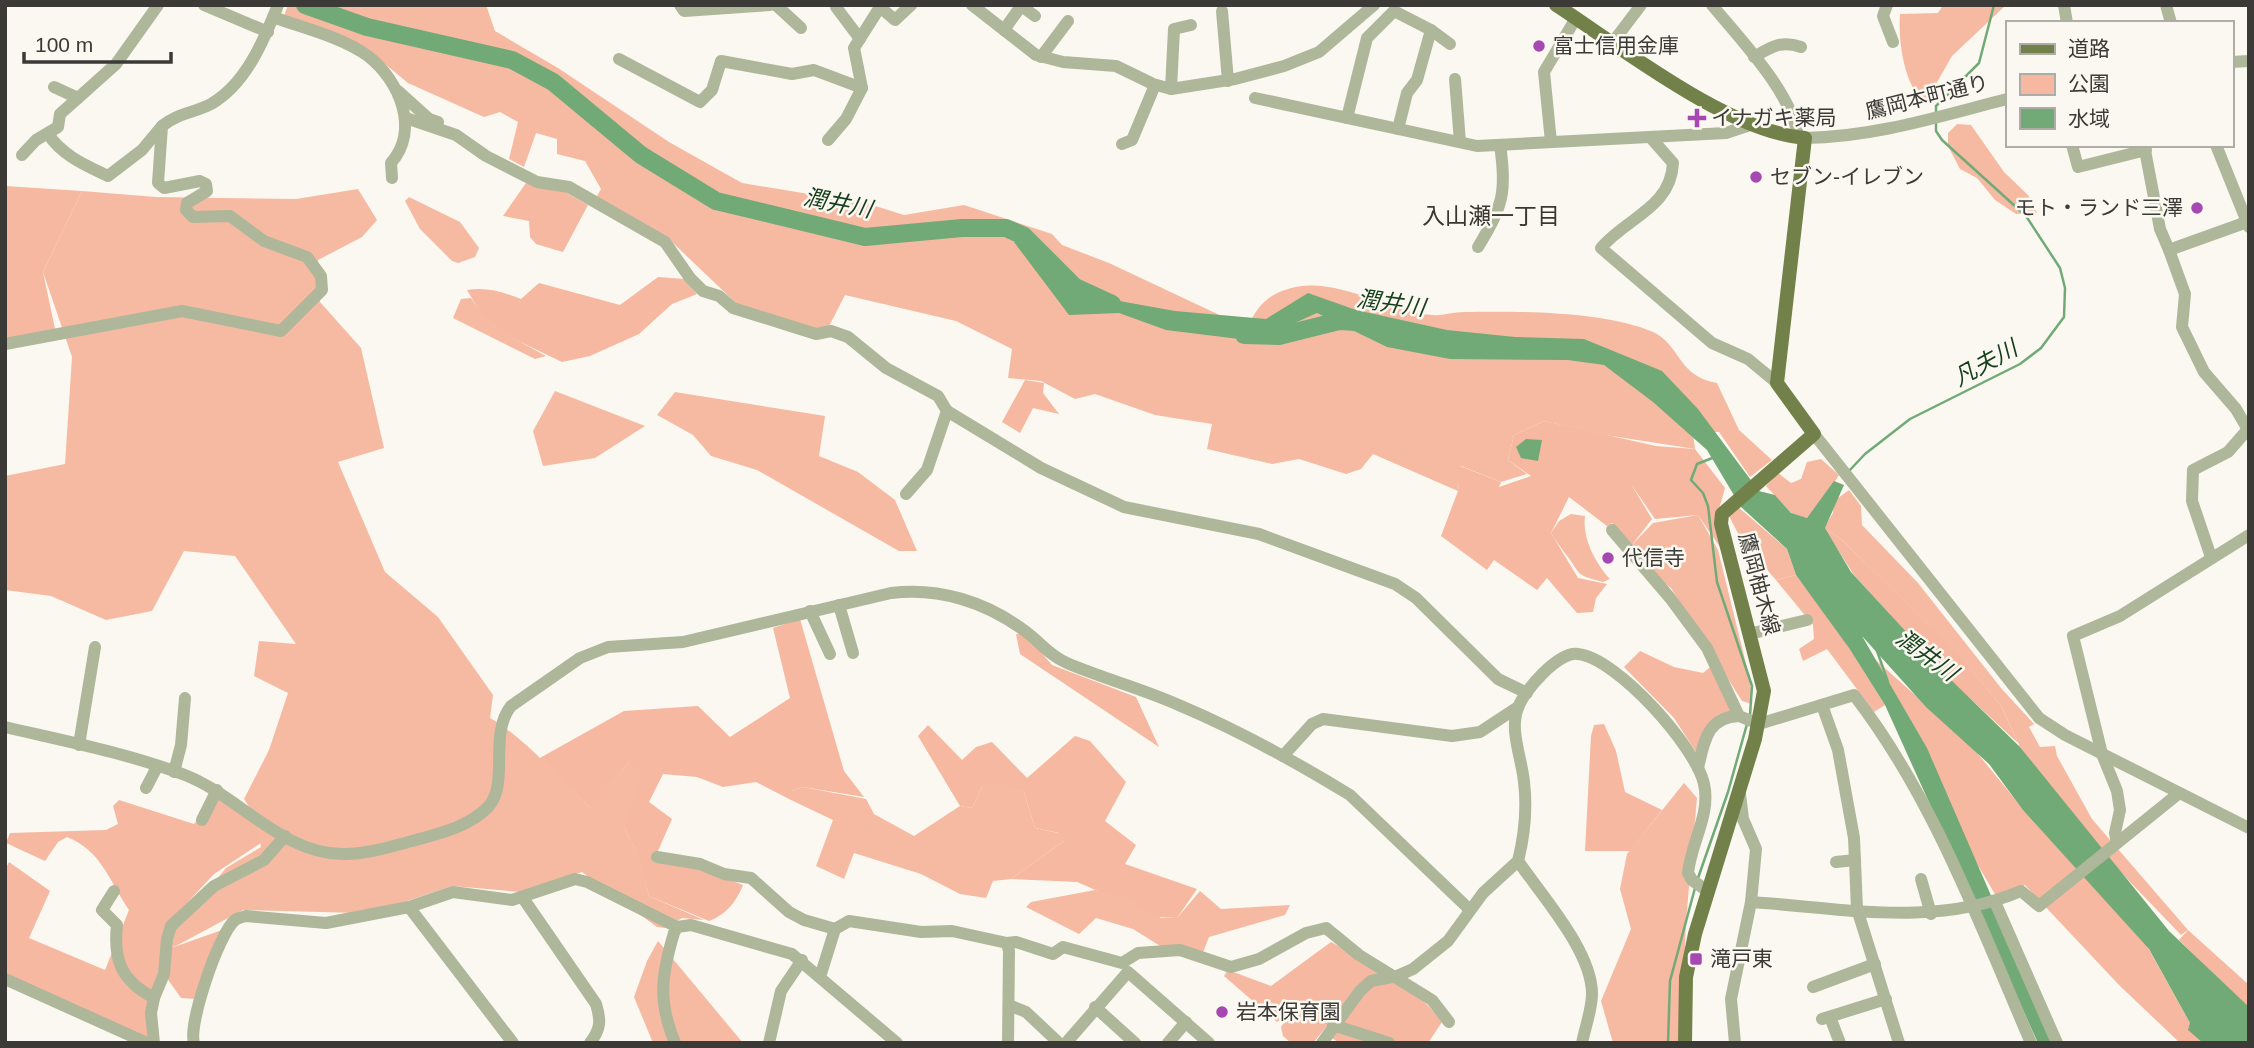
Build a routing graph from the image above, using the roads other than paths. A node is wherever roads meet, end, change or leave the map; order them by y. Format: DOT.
graph roads {
  1 [pos="158,5"];
  2 [pos="204,5"];
  3 [pos="680,5"];
  4 [pos="770,5"];
  5 [pos="776,5"];
  6 [pos="911,5"];
  7 [pos="1374,5"];
  8 [pos="1556,5"];
  9 [pos="1641,5"];
  10 [pos="1712,5"];
  11 [pos="1886,5"];
  12 [pos="836,6"];
  13 [pos="1020,6"];
  14 [pos="979,7"];
  15 [pos="275,11"];
  16 [pos="1222,11"];
  17 [pos="1035,16"];
  18 [pos="1576,18"];
  19 [pos="1068,21"];
  20 [pos="1191,25"];
  21 [pos="801,28"];
  22 [pos="1004,30"];
  23 [pos="1431,30"];
  24 [pos="268,32"];
  25 [pos="860,39"];
  26 [pos="1613,42"];
  27 [pos="1893,42"];
  28 [pos="1450,44"];
  29 [pos="1801,47"];
  30 [pos="1041,57"];
  31 [pos="1754,57"];
  32 [pos="619,59"];
  33 [pos="1455,79"];
  34 [pos="1228,81"];
  35 [pos="1155,85"];
  36 [pos="54,87"];
  37 [pos="395,88"];
  38 [pos="862,88"];
  39 [pos="1171,89"];
  40 [pos="78,98"];
  41 [pos="1255,98"];
  42 [pos="2006,99"];
  43 [pos="406,117"];
  44 [pos="1347,118"];
  45 [pos="162,125"];
  46 [pos="1750,125"];
  47 [pos="1398,129"];
  48 [pos="48,134"];
  49 [pos="471,135"];
  50 [pos="1651,138"];
  51 [pos="1802,138"];
  52 [pos="828,140"];
  53 [pos="1460,142"];
  54 [pos="1551,142"];
  55 [pos="1122,144"];
  56 [pos="1500,145"];
  57 [pos="2073,147"];
  58 [pos="2145,147"];
  59 [pos="2217,147"];
  60 [pos="22,155"];
  61 [pos="392,178"];
  62 [pos="2248,224"];
  63 [pos="1478,247"];
  64 [pos="2169,250"];
  65 [pos="5,344"];
  66 [pos="1777,383"];
  67 [pos="947,411"];
  68 [pos="2248,428"];
  69 [pos="1814,434"];
  70 [pos="906,494"];
  71 [pos="1612,530"];
  72 [pos="2249,535"];
  73 [pos="2211,557"];
  74 [pos="839,605"];
  75 [pos="810,611"];
  76 [pos="1807,620"];
  77 [pos="1749,634"];
  78 [pos="95,647"];
  79 [pos="853,653"];
  80 [pos="830,654"];
  81 [pos="1527,693"];
  82 [pos="185,698"];
  83 [pos="1822,705"];
  84 [pos="1518,707"];
  85 [pos="1739,716"];
  86 [pos="1759,724"];
  87 [pos="5,727"];
  88 [pos="79,745"];
  89 [pos="2102,754"];
  90 [pos="1283,756"];
  91 [pos="157,767"];
  92 [pos="1698,768"];
  93 [pos="174,772"];
  94 [pos="146,788"];
  95 [pos="217,790"];
  96 [pos="1740,794"];
  97 [pos="2178,794"];
  98 [pos="202,820"];
  99 [pos="2249,828"];
  100 [pos="285,836"];
  101 [pos="2117,843"];
  102 [pos="657,857"];
  103 [pos="1855,860"];
  104 [pos="1518,861"];
  105 [pos="1836,862"];
  106 [pos="1920,879"];
  107 [pos="1706,890"];
  108 [pos="114,891"];
  109 [pos="523,898"];
  110 [pos="1751,902"];
  111 [pos="1995,902"];
  112 [pos="409,907"];
  113 [pos="1972,908"];
  114 [pos="1469,909"];
  115 [pos="1857,909"];
  116 [pos="1931,914"];
  117 [pos="677,927"];
  118 [pos="835,929"];
  119 [pos="1007,943"];
  120 [pos="802,960"];
  121 [pos="1875,964"];
  122 [pos="1397,976"];
  123 [pos="820,977"];
  124 [pos="5,979"];
  125 [pos="1813,987"];
  126 [pos="154,998"];
  127 [pos="1886,999"];
  128 [pos="1009,1005"];
  129 [pos="1095,1007"];
  130 [pos="1186,1022"];
  131 [pos="1450,1022"];
  132 [pos="1334,1025"];
  133 [pos="147,1043"];
  134 [pos="154,1043"];
  135 [pos="194,1043"];
  136 [pos="513,1043"];
  137 [pos="590,1043"];
  138 [pos="675,1043"];
  139 [pos="769,1043"];
  140 [pos="897,1043"];
  141 [pos="1008,1043"];
  142 [pos="1059,1043"];
  143 [pos="1066,1043"];
  144 [pos="1135,1043"];
  145 [pos="1168,1043"];
  146 [pos="1209,1043"];
  147 [pos="1322,1043"];
  148 [pos="1389,1043"];
  149 [pos="1582,1043"];
  150 [pos="1685,1043"];
  151 [pos="1735,1043"];
  152 [pos="1840,1043"];
  153 [pos="1899,1043"];
  154 [pos="2031,1043"];
  155 [pos="2057,1043"];
  1 -- 40 [label="street"];
  2 -- 24 [label="street"];
  3 -- 4 [label="street"];
  5 -- 21 [label="street"];
  6 -- 25 [label="street"];
  7 -- 34 [label="street"];
  8 -- 18 [label="main road, 鷹岡本町通り"];
  9 -- 26 [label="street"];
  10 -- 31 [label="street"];
  11 -- 27 [label="street"];
  12 -- 25 [label="street"];
  13 -- 17 [label="street"];
  13 -- 22 [label="street"];
  14 -- 22 [label="street"];
  15 -- 24 [label="street"];
  15 -- 37 [label="street"];
  16 -- 34 [label="street"];
  18 -- 26 [label="main road, 鷹岡本町通り"];
  18 -- 54 [label="street"];
  19 -- 30 [label="street"];
  20 -- 39 [label="street"];
  22 -- 30 [label="street"];
  23 -- 28 [label="street"];
  23 -- 44 [label="street"];
  23 -- 47 [label="street"];
  24 -- 45 [label="street"];
  25 -- 38 [label="street"];
  26 -- 46 [label="main road, 鷹岡本町通り"];
  29 -- 31 [label="street"];
  30 -- 35 [label="street"];
  31 -- 51 [label="street"];
  32 -- 38 [label="street"];
  33 -- 53 [label="street"];
  34 -- 39 [label="street"];
  35 -- 39 [label="street"];
  35 -- 55 [label="street"];
  36 -- 40 [label="street"];
  37 -- 43 [label="street"];
  37 -- 49 [label="street"];
  38 -- 52 [label="street"];
  40 -- 48 [label="street"];
  41 -- 44 [label="street"];
  42 -- 51 [label="street, 鷹岡本町通り"];
  43 -- 61 [label="street"];
  43 -- 67 [label="street"];
  44 -- 47 [label="street"];
  45 -- 48 [label="street"];
  45 -- 65 [label="street"];
  46 -- 50 [label="street"];
  46 -- 51 [label="main road, 鷹岡本町通り"];
  47 -- 53 [label="street"];
  48 -- 60 [label="street"];
  50 -- 54 [label="street"];
  50 -- 66 [label="street"];
  51 -- 66 [label="main road"];
  53 -- 56 [label="street"];
  54 -- 56 [label="street"];
  56 -- 63 [label="street"];
  57 -- 58 [label="street"];
  58 -- 64 [label="street"];
  59 -- 62 [label="street"];
  62 -- 64 [label="street"];
  64 -- 68 [label="street"];
  66 -- 69 [label="main road"];
  67 -- 70 [label="street"];
  67 -- 81 [label="street"];
  68 -- 73 [label="street"];
  69 -- 77 [label="main road, 鷹岡柚木線"];
  69 -- 89 [label="street"];
  71 -- 85 [label="street"];
  72 -- 73 [label="street"];
  73 -- 89 [label="street"];
  74 -- 75 [label="street"];
  74 -- 79 [label="street"];
  74 -- 90 [label="street"];
  75 -- 80 [label="street"];
  75 -- 100 [label="street"];
  76 -- 77 [label="street"];
  77 -- 86 [label="main road, 鷹岡柚木線"];
  78 -- 88 [label="street"];
  81 -- 84 [label="street"];
  81 -- 92 [label="street"];
  82 -- 93 [label="street"];
  83 -- 86 [label="street"];
  83 -- 103 [label="street"];
  83 -- 113 [label="street"];
  84 -- 90 [label="street"];
  84 -- 104 [label="street"];
  85 -- 86 [label="street"];
  85 -- 92 [label="street"];
  86 -- 96 [label="main road, 鷹岡柚木線"];
  87 -- 88 [label="street"];
  88 -- 91 [label="street"];
  89 -- 97 [label="street"];
  89 -- 101 [label="street"];
  90 -- 114 [label="street"];
  91 -- 93 [label="street"];
  91 -- 94 [label="street"];
  92 -- 107 [label="street"];
  93 -- 95 [label="street"];
  95 -- 98 [label="street"];
  95 -- 100 [label="street"];
  96 -- 107 [label="main road, 鷹岡柚木線"];
  96 -- 110 [label="street"];
  97 -- 99 [label="street"];
  97 -- 101 [label="street"];
  100 -- 126 [label="street"];
  101 -- 111 [label="street"];
  102 -- 118 [label="street"];
  103 -- 105 [label="street"];
  103 -- 115 [label="street"];
  104 -- 114 [label="street"];
  104 -- 149 [label="street"];
  106 -- 116 [label="street"];
  107 -- 150 [label="main road, 鷹岡柚木線"];
  108 -- 126 [label="street"];
  109 -- 112 [label="street"];
  109 -- 117 [label="street"];
  109 -- 137 [label="street"];
  110 -- 115 [label="street"];
  110 -- 151 [label="street"];
  111 -- 113 [label="street"];
  111 -- 155 [label="street"];
  112 -- 135 [label="street"];
  112 -- 136 [label="street"];
  113 -- 116 [label="street"];
  113 -- 154 [label="street"];
  114 -- 122 [label="street"];
  115 -- 116 [label="street"];
  115 -- 121 [label="street"];
  117 -- 120 [label="street"];
  117 -- 138 [label="street"];
  118 -- 119 [label="street"];
  118 -- 123 [label="street"];
  119 -- 122 [label="street"];
  119 -- 128 [label="street"];
  120 -- 123 [label="street"];
  120 -- 139 [label="street"];
  121 -- 125 [label="street"];
  121 -- 127 [label="street"];
  122 -- 131 [label="street"];
  122 -- 132 [label="street"];
  123 -- 140 [label="street"];
  124 -- 133 [label="street"];
  126 -- 134 [label="street"];
  127 -- 152 [label="street"];
  127 -- 153 [label="street"];
  128 -- 141 [label="street"];
  128 -- 142 [label="street"];
  129 -- 130 [label="street"];
  129 -- 143 [label="street"];
  129 -- 144 [label="street"];
  130 -- 145 [label="street"];
  130 -- 146 [label="street"];
  132 -- 147 [label="street"];
  132 -- 148 [label="street"];
}
